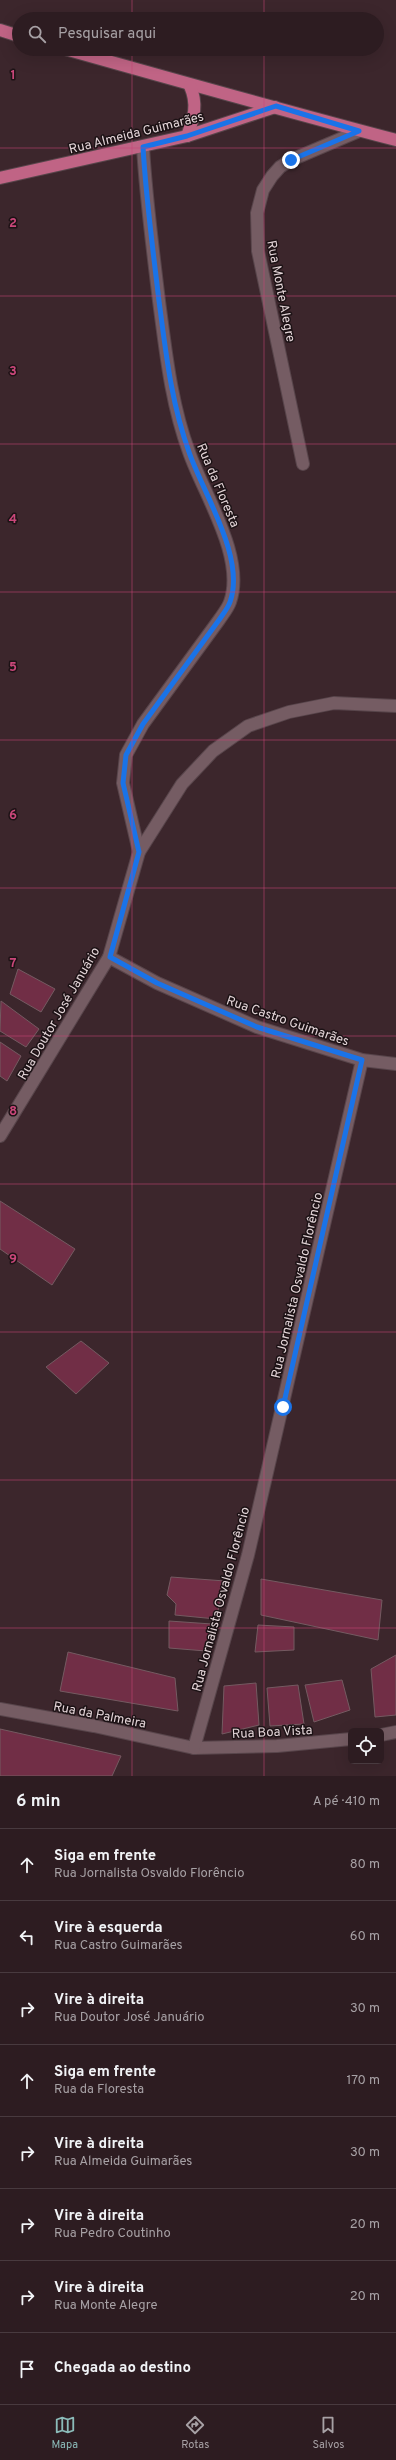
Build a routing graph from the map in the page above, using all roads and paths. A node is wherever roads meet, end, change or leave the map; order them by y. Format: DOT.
graph roads {
  1 [pos="0,30"];
  2 [pos="12,34"];
  3 [pos="89,56"];
  4 [pos="190,86"];
  5 [pos="276,106"];
  6 [pos="359,131"];
  7 [pos="187,136"];
  8 [pos="396,140"];
  9 [pos="143,147"];
  10 [pos="0,178"];
  11 [pos="303,464"];
  12 [pos="396,706"];
  13 [pos="139,852"];
  14 [pos="110,957"];
  15 [pos="362,1060"];
  16 [pos="396,1064"];
  17 [pos="0,1136"];
  18 [pos="0,1709"];
  19 [pos="396,1732"];
  20 [pos="384,1734"];
  21 [pos="348,1739"];
  22 [pos="194,1748"];
  1 -- 2 [label="main road"];
  3 -- 4 [label="main road"];
  4 -- 5 [label="main road"];
  4 -- 7 [label="main road"];
  5 -- 6 [label="main road"];
  5 -- 7 [label="main road, Rua Almeida Guimarães"];
  6 -- 8 [label="main road"];
  6 -- 11 [label="street, Rua Monte Alegre"];
  7 -- 9 [label="main road, Rua Almeida Guimarães"];
  9 -- 10 [label="main road, Rua Almeida Guimarães"];
  9 -- 13 [label="street, Rua da Floresta"];
  12 -- 13 [label="street"];
  13 -- 14 [label="street, Rua Doutor José Januário"];
  14 -- 15 [label="street, Rua Castro Guimarães"];
  14 -- 17 [label="street, Rua Doutor José Januário"];
  15 -- 16 [label="street, Rua Castro Guimarães"];
  15 -- 22 [label="street, Rua Jornalista Osvaldo Florêncio"];
  18 -- 22 [label="street, Rua da Palmeira"];
  19 -- 20 [label="street"];
  21 -- 22 [label="street, Rua Boa Vista"];
}
